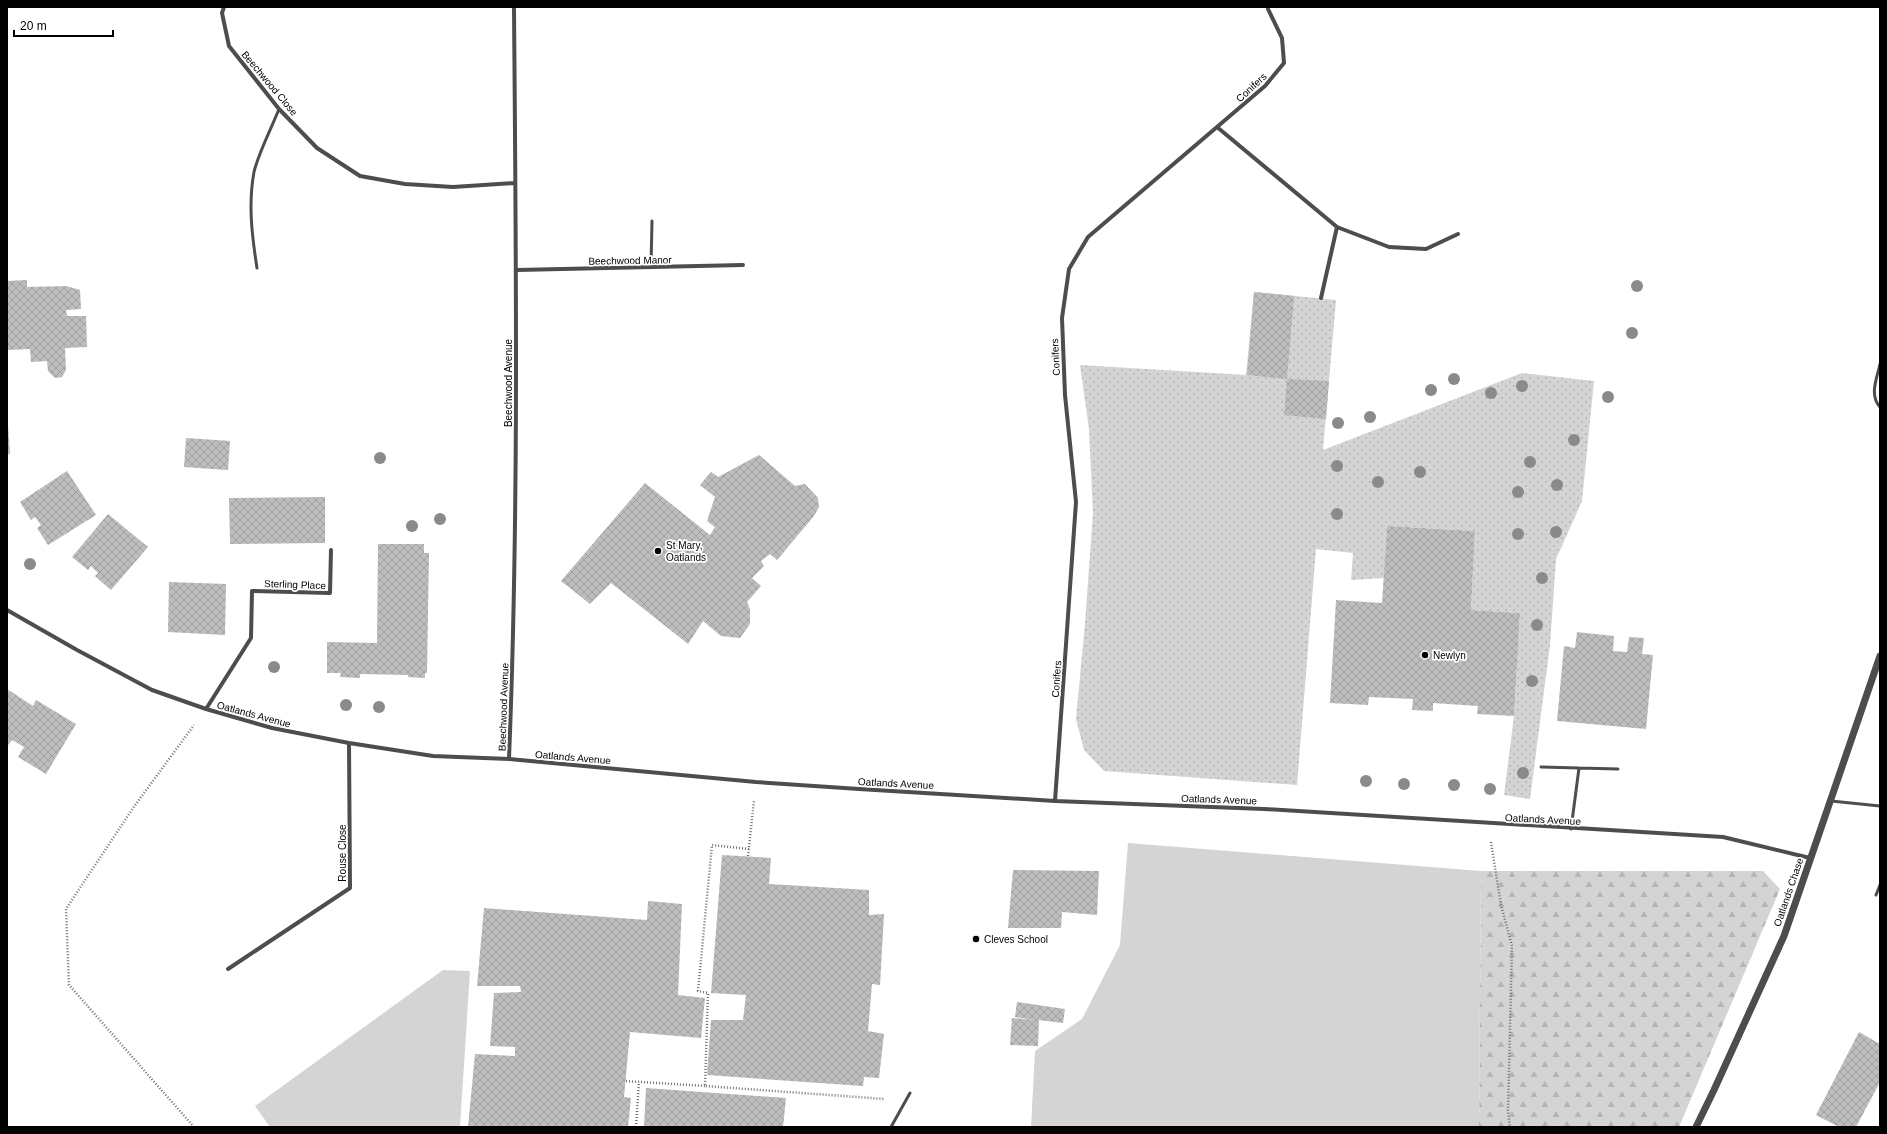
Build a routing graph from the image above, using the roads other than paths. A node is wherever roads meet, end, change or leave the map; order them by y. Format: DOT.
graph roads {
  1 [pos="224,7"];
  2 [pos="514,7"];
  3 [pos="1268,9"];
  4 [pos="279,109"];
  5 [pos="1217,127"];
  6 [pos="516,183"];
  7 [pos="652,221"];
  8 [pos="1337,227"];
  9 [pos="1458,234"];
  10 [pos="743,265"];
  11 [pos="651,267"];
  12 [pos="257,268"];
  13 [pos="517,270"];
  14 [pos="1321,298"];
  15 [pos="1880,364"];
  16 [pos="1880,407"];
  17 [pos="331,550"];
  18 [pos="7,610"];
  19 [pos="1880,656"];
  20 [pos="206,709"];
  21 [pos="349,743"];
  22 [pos="509,759"];
  23 [pos="1541,767"];
  24 [pos="1579,768"];
  25 [pos="1618,768"];
  26 [pos="1055,801"];
  27 [pos="1831,801"];
  28 [pos="1880,806"];
  29 [pos="1571,828"];
  30 [pos="1810,858"];
  31 [pos="1880,885"];
  32 [pos="1876,895"];
  33 [pos="228,969"];
  34 [pos="910,1093"];
  35 [pos="891,1127"];
  36 [pos="1696,1127"];
  1 -- 4 [label="street, Beechwood Close"];
  2 -- 6 [label="street, Beechwood Avenue"];
  3 -- 5 [label="street, Conifers"];
  4 -- 6 [label="street, Beechwood Close"];
  4 -- 12 [label="lane"];
  5 -- 8 [label="street"];
  5 -- 26 [label="street, Conifers"];
  6 -- 13 [label="street, Beechwood Avenue"];
  7 -- 11 [label="lane"];
  8 -- 9 [label="street"];
  8 -- 14 [label="street"];
  10 -- 11 [label="street, Beechwood Manor"];
  11 -- 13 [label="street, Beechwood Manor"];
  13 -- 22 [label="street, Beechwood Avenue"];
  15 -- 16 [label="lane"];
  17 -- 20 [label="street, Sterling Place"];
  18 -- 20 [label="street, Oatlands Avenue"];
  19 -- 27 [label="street, Oatlands Chase"];
  20 -- 21 [label="street, Oatlands Avenue"];
  21 -- 22 [label="street, Oatlands Avenue"];
  21 -- 33 [label="street, Rouse Close"];
  22 -- 26 [label="street, Oatlands Avenue"];
  23 -- 24 [label="lane"];
  24 -- 25 [label="lane"];
  24 -- 29 [label="lane"];
  26 -- 29 [label="street, Oatlands Avenue"];
  27 -- 28 [label="lane"];
  27 -- 30 [label="street, Oatlands Chase"];
  29 -- 30 [label="street, Oatlands Avenue"];
  30 -- 36 [label="street, Oatlands Chase"];
  31 -- 32 [label="lane"];
  34 -- 35 [label="lane"];
}
